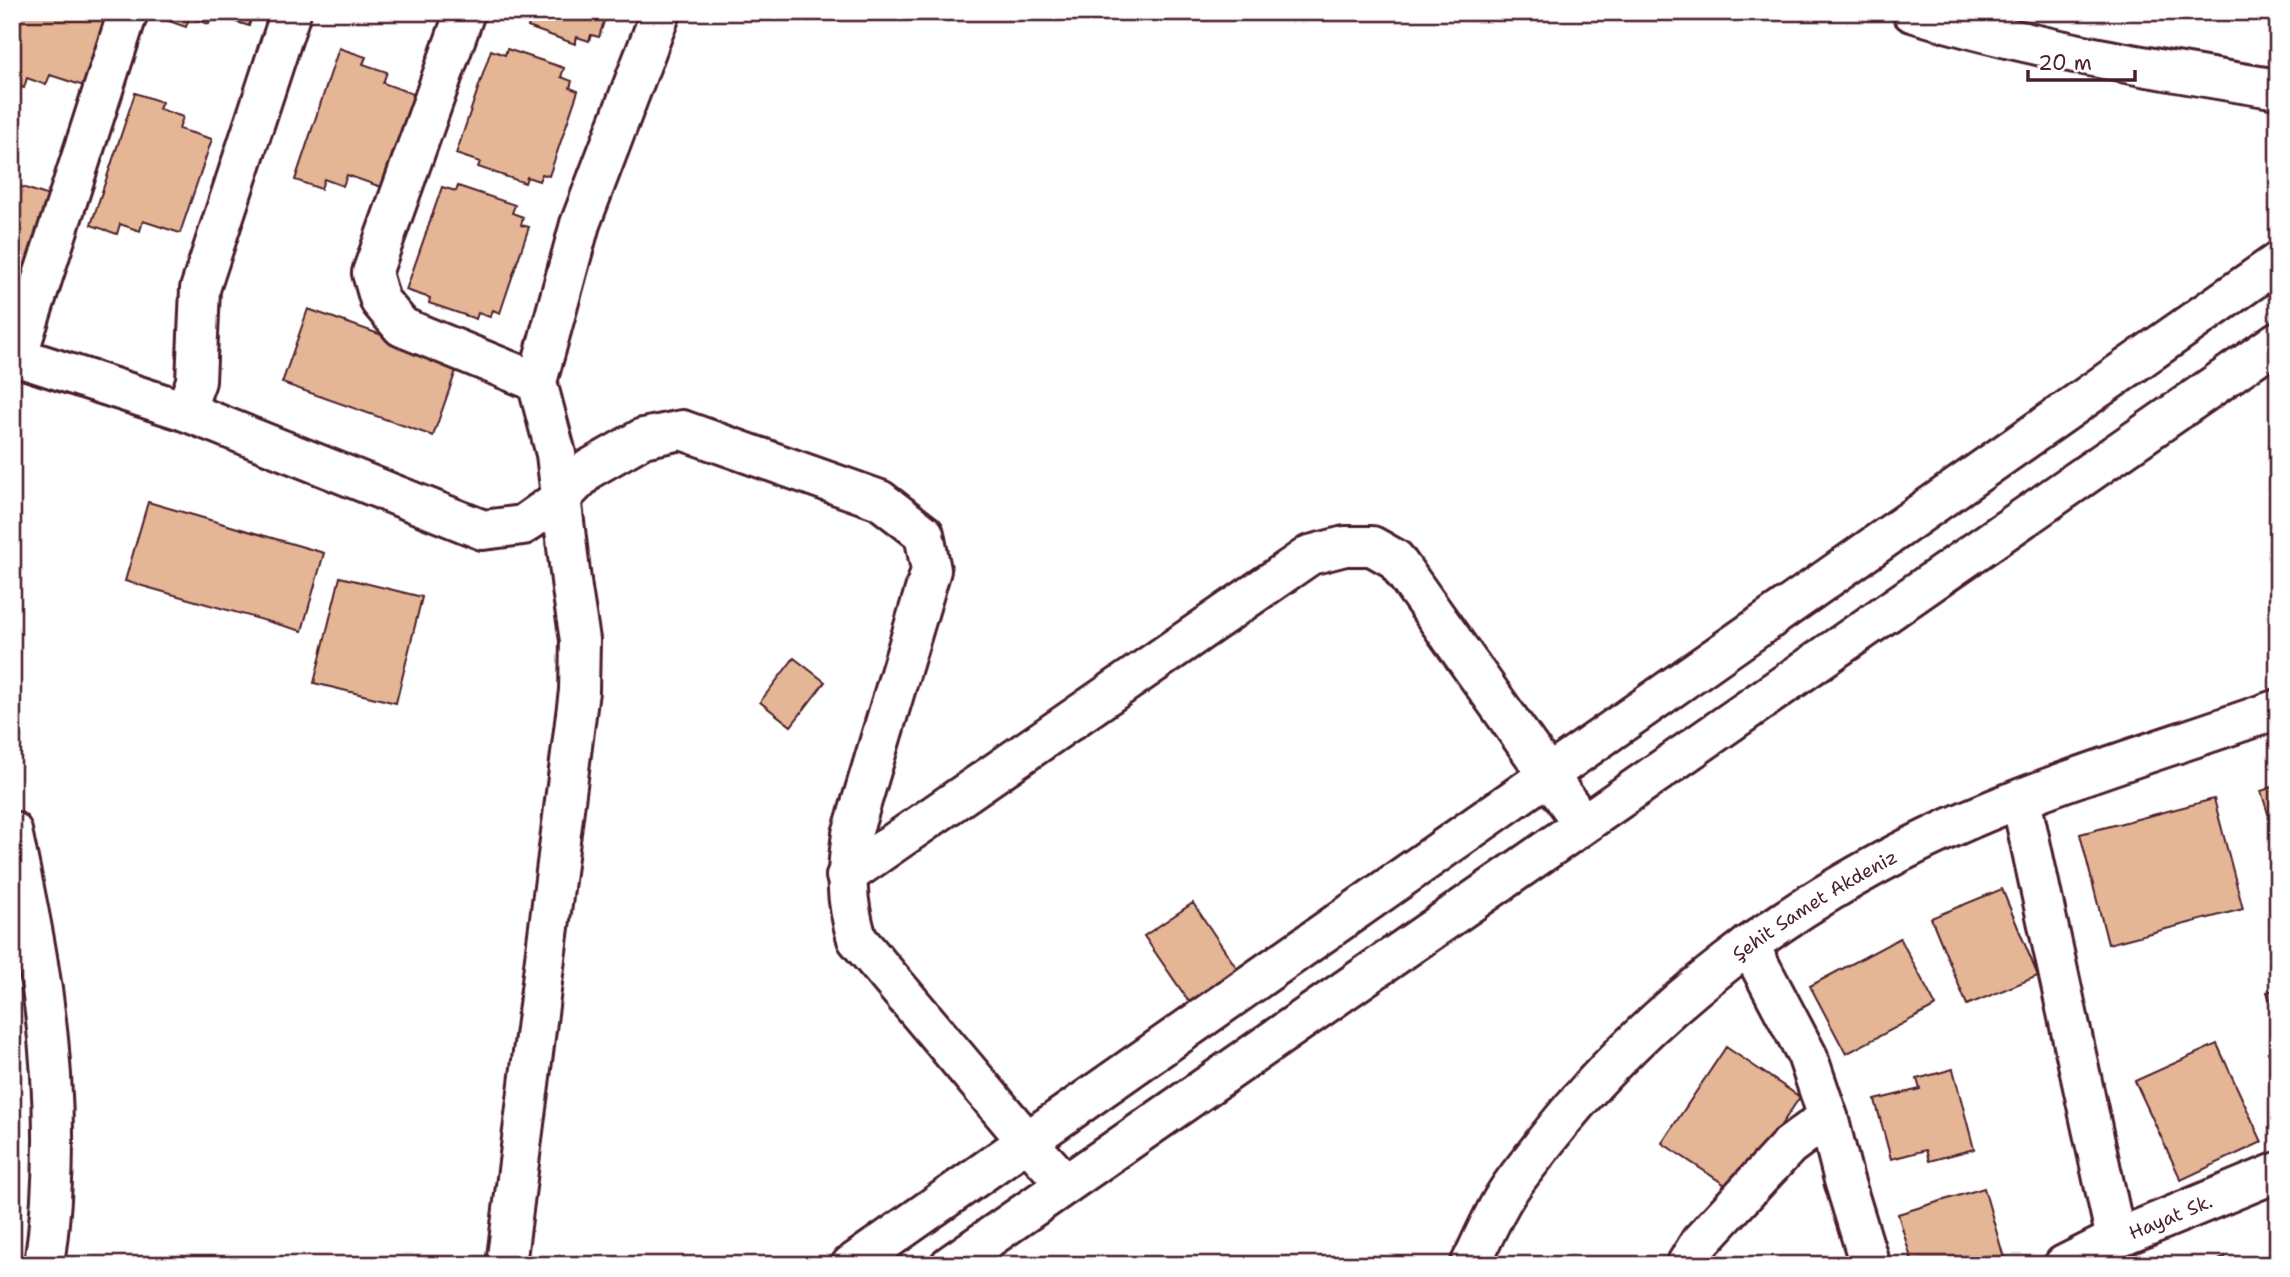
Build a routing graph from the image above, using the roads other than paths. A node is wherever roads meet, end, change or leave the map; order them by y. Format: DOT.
graph roads {
  1 [pos="128,12"];
  2 [pos="291,12"];
  3 [pos="465,12"];
  4 [pos="661,12"];
  5 [pos="1912,12"];
  6 [pos="2278,89"];
  7 [pos="2278,262"];
  8 [pos="2278,341"];
  9 [pos="14,356"];
  10 [pos="537,382"];
  11 [pos="185,411"];
  12 [pos="561,498"];
  13 [pos="2278,709"];
  14 [pos="1548,775"];
  15 [pos="2021,800"];
  16 [pos="1583,824"];
  17 [pos="12,831"];
  18 [pos="846,876"];
  19 [pos="1749,945"];
  20 [pos="1828,1117"];
  21 [pos="1027,1141"];
  22 [pos="2278,1172"];
  23 [pos="1066,1184"];
  24 [pos="2116,1239"];
  25 [pos="44,1265"];
  26 [pos="506,1265"];
  27 [pos="851,1265"];
  28 [pos="950,1265"];
  29 [pos="1470,1265"];
  30 [pos="1686,1265"];
  31 [pos="1870,1265"];
  32 [pos="2064,1265"];
  1 -- 9 [label="street"];
  2 -- 11 [label="street"];
  3 -- 10 [label="street"];
  4 -- 10 [label="street"];
  5 -- 6 [label="street"];
  7 -- 14 [label="street"];
  8 -- 16 [label="street"];
  9 -- 11 [label="street"];
  10 -- 12 [label="street"];
  11 -- 12 [label="street"];
  12 -- 18 [label="street"];
  12 -- 26 [label="street"];
  13 -- 15 [label="street, Şehit Samet Akdeniz"];
  14 -- 16 [label="street"];
  14 -- 18 [label="street"];
  14 -- 21 [label="street"];
  15 -- 19 [label="street, Şehit Samet Akdeniz"];
  15 -- 24 [label="street"];
  16 -- 23 [label="street"];
  17 -- 25 [label="street"];
  18 -- 21 [label="street"];
  19 -- 20 [label="street"];
  19 -- 29 [label="street, Şehit Samet Akdeniz"];
  20 -- 30 [label="street"];
  20 -- 31 [label="street"];
  21 -- 23 [label="street"];
  21 -- 27 [label="street"];
  22 -- 24 [label="street, Hayat Sk."];
  23 -- 28 [label="street"];
  24 -- 32 [label="street, Hayat Sk."];
}
